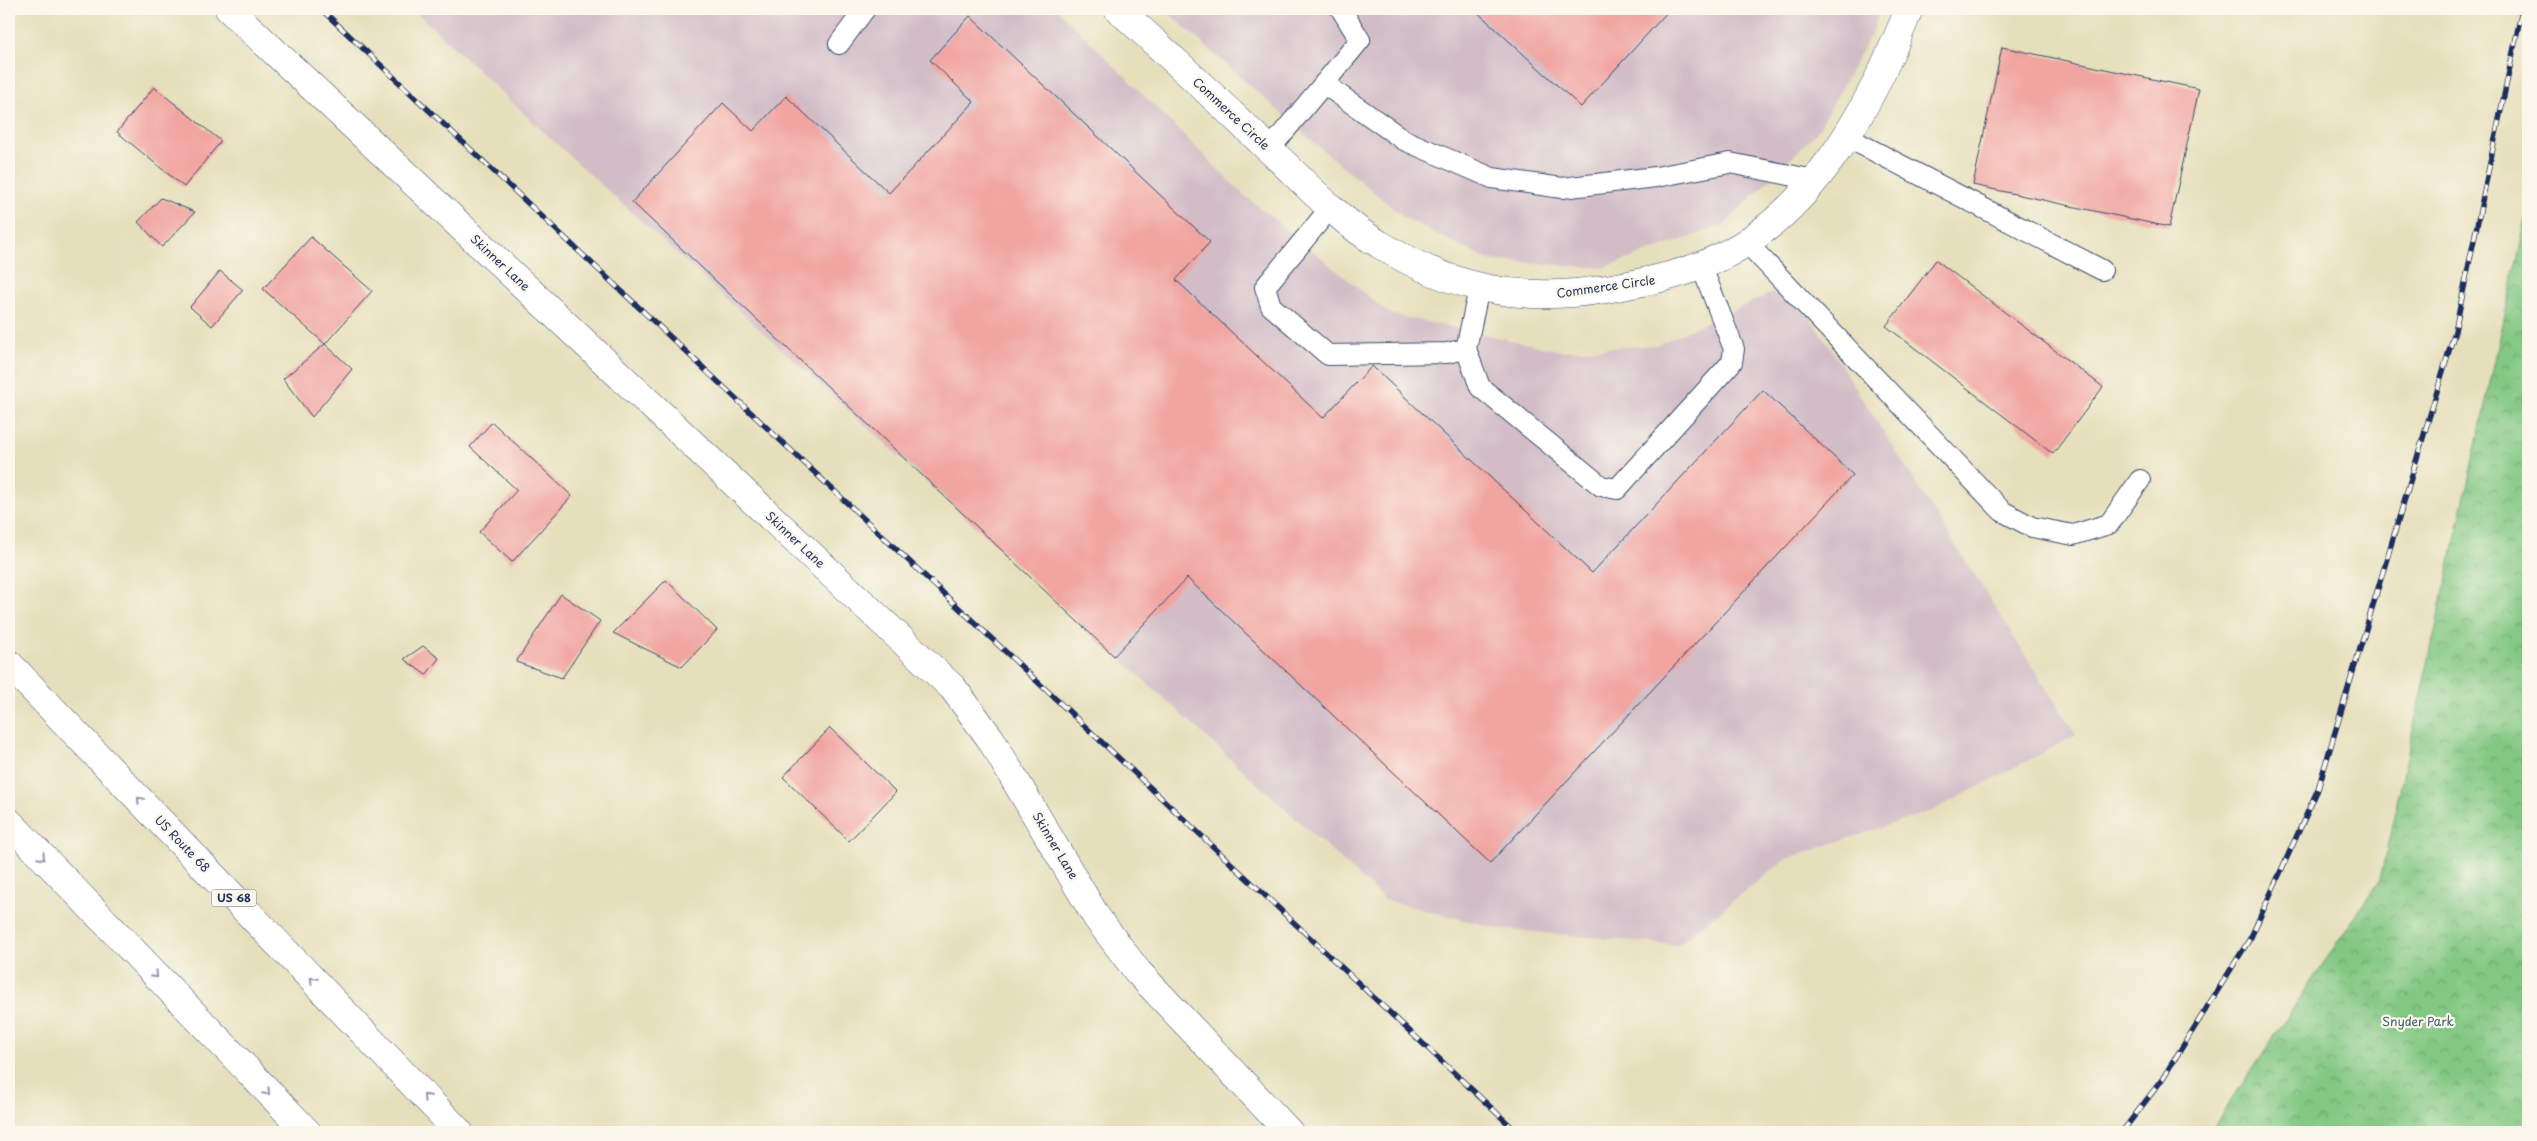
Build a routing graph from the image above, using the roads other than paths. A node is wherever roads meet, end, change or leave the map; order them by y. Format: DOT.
graph roads {
  1 [pos="229,9"];
  2 [pos="865,9"];
  3 [pos="1118,9"];
  4 [pos="1341,9"];
  5 [pos="1909,9"];
  6 [pos="839,44"];
  7 [pos="1324,84"];
  8 [pos="1847,137"];
  9 [pos="1269,150"];
  10 [pos="1814,180"];
  11 [pos="1331,206"];
  12 [pos="1746,242"];
  13 [pos="1701,266"];
  14 [pos="2102,270"];
  15 [pos="1479,288"];
  16 [pos="1466,349"];
  17 [pos="2140,480"];
  18 [pos="9,664"];
  19 [pos="9,822"];
  20 [pos="307,1132"];
  21 [pos="460,1132"];
  22 [pos="1289,1132"];
  1 -- 22 [label="main road, Skinner Lane"];
  2 -- 6 [label="lane"];
  3 -- 9 [label="main road, Commerce Circle"];
  4 -- 7 [label="lane"];
  5 -- 8 [label="main road, Commerce Circle"];
  7 -- 9 [label="lane"];
  7 -- 10 [label="lane"];
  8 -- 10 [label="main road, Commerce Circle"];
  8 -- 14 [label="lane"];
  9 -- 11 [label="main road, Commerce Circle"];
  10 -- 12 [label="main road, Commerce Circle"];
  11 -- 15 [label="main road, Commerce Circle"];
  11 -- 16 [label="lane"];
  12 -- 13 [label="main road, Commerce Circle"];
  12 -- 17 [label="lane"];
  13 -- 15 [label="main road, Commerce Circle"];
  13 -- 16 [label="lane"];
  15 -- 16 [label="lane"];
  21 -- 18 [label="main road, US Route 68 / US 68, one-way"];
  19 -- 20 [label="main road, one-way"];
}
